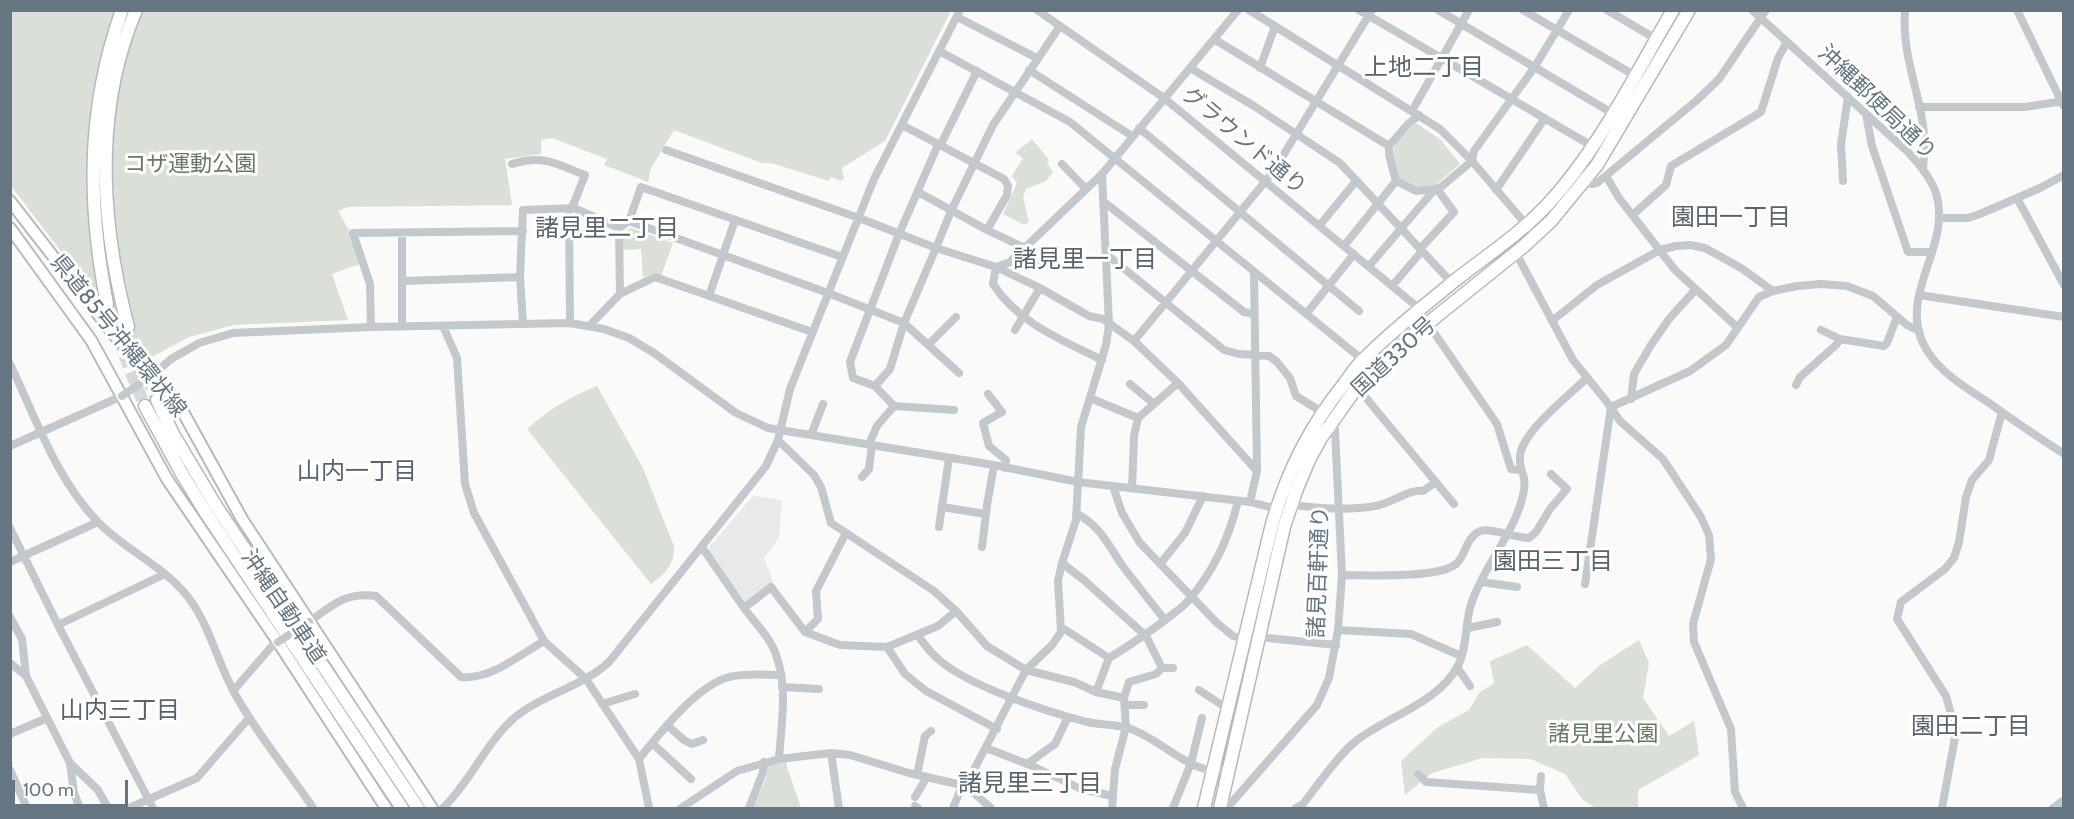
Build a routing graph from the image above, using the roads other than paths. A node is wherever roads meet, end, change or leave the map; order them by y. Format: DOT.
graph roads {
  1 [pos="1037,10"];
  2 [pos="1238,10"];
  3 [pos="1249,10"];
  4 [pos="1359,10"];
  5 [pos="1438,10"];
  6 [pos="1468,10"];
  7 [pos="1523,10"];
  8 [pos="1569,10"];
  9 [pos="1607,10"];
  10 [pos="1673,10"];
  11 [pos="1689,10"];
  12 [pos="1752,10"];
  13 [pos="1905,10"];
  14 [pos="2017,10"];
  15 [pos="128,12"];
  16 [pos="1370,13"];
  17 [pos="958,14"];
  18 [pos="1764,15"];
  19 [pos="1461,24"];
  20 [pos="1060,26"];
  21 [pos="1275,26"];
  22 [pos="1557,30"];
  23 [pos="1214,39"];
  24 [pos="1656,39"];
  25 [pos="1787,42"];
  26 [pos="939,51"];
  27 [pos="1037,58"];
  28 [pos="1441,60"];
  29 [pos="1339,65"];
  30 [pos="1190,68"];
  31 [pos="1260,68"];
  32 [pos="1534,68"];
  33 [pos="1029,70"];
  34 [pos="977,71"];
  35 [pos="1641,79"];
  36 [pos="1014,91"];
  37 [pos="1848,97"];
  38 [pos="1164,98"];
  39 [pos="1511,99"];
  40 [pos="1316,102"];
  41 [pos="2063,103"];
  42 [pos="1919,107"];
  43 [pos="1415,113"];
  44 [pos="1612,113"];
  45 [pos="1865,113"];
  46 [pos="1545,118"];
  47 [pos="902,125"];
  48 [pos="1136,132"];
  49 [pos="1296,134"];
  50 [pos="939,145"];
  51 [pos="1389,146"];
  52 [pos="1592,146"];
  53 [pos="666,150"];
  54 [pos="1113,159"];
  55 [pos="1472,161"];
  56 [pos="976,163"];
  57 [pos="512,164"];
  58 [pos="1062,164"];
  59 [pos="1923,169"];
  60 [pos="1102,174"];
  61 [pos="2064,175"];
  62 [pos="1580,176"];
  63 [pos="1606,176"];
  64 [pos="1356,180"];
  65 [pos="1843,180"];
  66 [pos="1396,181"];
  67 [pos="1264,182"];
  68 [pos="1086,189"];
  69 [pos="1436,189"];
  70 [pos="1496,190"];
  71 [pos="918,192"];
  72 [pos="2017,198"];
  73 [pos="10,201"];
  74 [pos="1104,202"];
  75 [pos="1378,203"];
  76 [pos="571,208"];
  77 [pos="951,211"];
  78 [pos="1239,211"];
  79 [pos="1637,211"];
  80 [pos="858,218"];
  81 [pos="1939,218"];
  82 [pos="735,220"];
  83 [pos="629,221"];
  84 [pos="1319,226"];
  85 [pos="1526,226"];
  86 [pos="1401,227"];
  87 [pos="10,228"];
  88 [pos="619,228"];
  89 [pos="987,230"];
  90 [pos="523,231"];
  91 [pos="402,233"];
  92 [pos="899,234"];
  93 [pos="1536,236"];
  94 [pos="1215,241"];
  95 [pos="1344,246"];
  96 [pos="936,248"];
  97 [pos="1025,248"];
  98 [pos="1421,250"];
  99 [pos="1660,250"];
  100 [pos="1932,252"];
  101 [pos="1516,253"];
  102 [pos="1106,254"];
  103 [pos="1354,254"];
  104 [pos="723,255"];
  105 [pos="842,257"];
  106 [pos="1040,260"];
  107 [pos="1369,266"];
  108 [pos="996,267"];
  109 [pos="1190,271"];
  110 [pos="1254,273"];
  111 [pos="520,277"];
  112 [pos="403,281"];
  113 [pos="1452,283"];
  114 [pos="1329,285"];
  115 [pos="2064,285"];
  116 [pos="1392,286"];
  117 [pos="1040,288"];
  118 [pos="1696,289"];
  119 [pos="1773,291"];
  120 [pos="828,292"];
  121 [pos="620,294"];
  122 [pos="1919,295"];
  123 [pos="709,296"];
  124 [pos="1166,302"];
  125 [pos="107,304"];
  126 [pos="869,309"];
  127 [pos="1419,310"];
  128 [pos="1359,311"];
  129 [pos="1254,314"];
  130 [pos="1306,314"];
  131 [pos="1897,316"];
  132 [pos="956,317"];
  133 [pos="2064,317"];
  134 [pos="1024,318"];
  135 [pos="1552,321"];
  136 [pos="1429,322"];
  137 [pos="523,323"];
  138 [pos="570,323"];
  139 [pos="904,323"];
  140 [pos="1109,324"];
  141 [pos="590,325"];
  142 [pos="443,326"];
  143 [pos="128,327"];
  144 [pos="371,327"];
  145 [pos="402,327"];
  146 [pos="1738,328"];
  147 [pos="1015,330"];
  148 [pos="1821,330"];
  149 [pos="1919,330"];
  150 [pos="812,332"];
  151 [pos="1840,339"];
  152 [pos="1134,341"];
  153 [pos="928,345"];
  154 [pos="1257,354"];
  155 [pos="1101,360"];
  156 [pos="1363,360"];
  157 [pos="10,364"];
  158 [pos="959,373"];
  159 [pos="154,374"];
  160 [pos="1587,378"];
  161 [pos="1178,383"];
  162 [pos="1130,384"];
  163 [pos="1796,385"];
  164 [pos="875,386"];
  165 [pos="1357,387"];
  166 [pos="988,394"];
  167 [pos="122,396"];
  168 [pos="1090,398"];
  169 [pos="1631,399"];
  170 [pos="823,404"];
  171 [pos="1154,404"];
  172 [pos="894,406"];
  173 [pos="1611,407"];
  174 [pos="954,410"];
  175 [pos="2002,412"];
  176 [pos="1321,414"];
  177 [pos="1138,418"];
  178 [pos="1332,425"];
  179 [pos="781,431"];
  180 [pos="42,432"];
  181 [pos="811,435"];
  182 [pos="778,441"];
  183 [pos="870,445"];
  184 [pos="10,446"];
  185 [pos="2064,454"];
  186 [pos="950,458"];
  187 [pos="994,465"];
  188 [pos="1005,468"];
  189 [pos="1520,470"];
  190 [pos="1257,471"];
  191 [pos="1551,474"];
  192 [pos="862,477"];
  193 [pos="1078,482"];
  194 [pos="1436,482"];
  195 [pos="1113,486"];
  196 [pos="1131,488"];
  197 [pos="1203,496"];
  198 [pos="1238,501"];
  199 [pos="1250,502"];
  200 [pos="1454,504"];
  201 [pos="942,507"];
  202 [pos="1286,508"];
  203 [pos="1340,510"];
  204 [pos="1076,513"];
  205 [pos="986,514"];
  206 [pos="98,522"];
  207 [pos="939,527"];
  208 [pos="10,528"];
  209 [pos="846,533"];
  210 [pos="1507,535"];
  211 [pos="702,547"];
  212 [pos="982,547"];
  213 [pos="23,556"];
  214 [pos="10,562"];
  215 [pos="1062,563"];
  216 [pos="1160,564"];
  217 [pos="165,574"];
  218 [pos="1342,575"];
  219 [pos="1481,582"];
  220 [pos="1585,584"];
  221 [pos="1517,587"];
  222 [pos="1191,597"];
  223 [pos="744,608"];
  224 [pos="956,611"];
  225 [pos="10,617"];
  226 [pos="1165,620"];
  227 [pos="309,622"];
  228 [pos="1497,622"];
  229 [pos="58,625"];
  230 [pos="1061,627"];
  231 [pos="1468,628"];
  232 [pos="1338,630"];
  233 [pos="805,633"];
  234 [pos="918,636"];
  235 [pos="1146,636"];
  236 [pos="1258,637"];
  237 [pos="1244,639"];
  238 [pos="544,641"];
  239 [pos="278,642"];
  240 [pos="1336,645"];
  241 [pos="887,647"];
  242 [pos="1461,656"];
  243 [pos="1108,658"];
  244 [pos="10,663"];
  245 [pos="1457,667"];
  246 [pos="1162,668"];
  247 [pos="1173,668"];
  248 [pos="1026,670"];
  249 [pos="781,675"];
  250 [pos="26,676"];
  251 [pos="586,679"];
  252 [pos="1470,686"];
  253 [pos="782,687"];
  254 [pos="819,689"];
  255 [pos="1199,690"];
  256 [pos="233,691"];
  257 [pos="1096,692"];
  258 [pos="635,694"];
  259 [pos="1013,698"];
  260 [pos="1124,701"];
  261 [pos="602,704"];
  262 [pos="1144,705"];
  263 [pos="1228,709"];
  264 [pos="1068,717"];
  265 [pos="47,718"];
  266 [pos="249,718"];
  267 [pos="1202,718"];
  268 [pos="668,726"];
  269 [pos="1126,727"];
  270 [pos="997,729"];
  271 [pos="931,731"];
  272 [pos="10,734"];
  273 [pos="703,740"];
  274 [pos="652,743"];
  275 [pos="986,748"];
  276 [pos="831,753"];
  277 [pos="639,759"];
  278 [pos="779,759"];
  279 [pos="764,762"];
  280 [pos="70,763"];
  281 [pos="1191,763"];
  282 [pos="1027,764"];
  283 [pos="10,770"];
  284 [pos="1213,770"];
  285 [pos="1228,771"];
  286 [pos="1418,774"];
  287 [pos="917,775"];
  288 [pos="1541,776"];
  289 [pos="927,777"];
  290 [pos="691,779"];
  291 [pos="966,786"];
  292 [pos="1540,790"];
  293 [pos="1112,796"];
  294 [pos="2064,800"];
  295 [pos="151,804"];
  296 [pos="916,804"];
  297 [pos="27,808"];
  298 [pos="80,808"];
  299 [pos="108,808"];
  300 [pos="129,808"];
  301 [pos="313,808"];
  302 [pos="386,808"];
  303 [pos="402,808"];
  304 [pos="418,808"];
  305 [pos="432,808"];
  306 [pos="443,808"];
  307 [pos="649,808"];
  308 [pos="681,808"];
  309 [pos="748,808"];
  310 [pos="839,808"];
  311 [pos="953,808"];
  312 [pos="990,808"];
  313 [pos="1112,808"];
  314 [pos="1173,808"];
  315 [pos="1204,808"];
  316 [pos="1220,808"];
  317 [pos="1227,808"];
  318 [pos="1296,808"];
  319 [pos="1544,808"];
  320 [pos="1743,808"];
  321 [pos="1942,808"];
  322 [pos="2053,808"];
  1 -- 20 [label="street, グラウンド通り"];
  2 -- 23 [label="street"];
  3 -- 21 [label="street"];
  4 -- 16 [label="street"];
  5 -- 19 [label="street"];
  6 -- 19 [label="street"];
  7 -- 22 [label="street"];
  8 -- 22 [label="street"];
  9 -- 24 [label="street"];
  10 -- 24 [label="highway, 国道330号"];
  11 -- 35 [label="highway, 国道330号"];
  12 -- 18 [label="street, 沖縄郵便局通り"];
  13 -- 42 [label="street"];
  14 -- 41 [label="street"];
  15 -- 125 [label="highway"];
  15 -- 143 [label="highway"];
  16 -- 28 [label="street"];
  16 -- 29 [label="street"];
  17 -- 26 [label="street"];
  17 -- 27 [label="street"];
  18 -- 25 [label="street, 沖縄郵便局通り"];
  18 -- 63 [label="street"];
  19 -- 28 [label="street"];
  19 -- 32 [label="street"];
  20 -- 27 [label="street"];
  20 -- 38 [label="street, グラウンド通り"];
  21 -- 29 [label="street"];
  21 -- 31 [label="street"];
  22 -- 32 [label="street"];
  22 -- 35 [label="street"];
  23 -- 30 [label="street"];
  23 -- 31 [label="street"];
  24 -- 35 [label="highway, 国道330号"];
  25 -- 37 [label="street, 沖縄郵便局通り"];
  25 -- 79 [label="street"];
  26 -- 34 [label="street"];
  26 -- 47 [label="street"];
  27 -- 33 [label="street"];
  28 -- 39 [label="street"];
  28 -- 43 [label="street"];
  29 -- 40 [label="street"];
  29 -- 43 [label="street"];
  30 -- 38 [label="street"];
  30 -- 49 [label="street"];
  31 -- 40 [label="street"];
  32 -- 39 [label="street"];
  32 -- 44 [label="street"];
  33 -- 36 [label="street"];
  33 -- 48 [label="street"];
  34 -- 36 [label="street"];
  34 -- 50 [label="street"];
  35 -- 44 [label="highway, 国道330号"];
  35 -- 62 [label="highway, 国道330号"];
  36 -- 54 [label="street"];
  36 -- 56 [label="street"];
  37 -- 45 [label="street, 沖縄郵便局通り"];
  37 -- 65 [label="street"];
  38 -- 48 [label="street"];
  38 -- 67 [label="street, グラウンド通り"];
  39 -- 46 [label="street"];
  39 -- 55 [label="street"];
  40 -- 49 [label="street"];
  40 -- 51 [label="street"];
  41 -- 42 [label="street"];
  42 -- 59 [label="street"];
  43 -- 51 [label="street"];
  43 -- 55 [label="street"];
  44 -- 52 [label="highway, 国道330号"];
  45 -- 59 [label="street, 沖縄郵便局通り"];
  45 -- 100 [label="street"];
  46 -- 52 [label="street"];
  46 -- 70 [label="street"];
  47 -- 50 [label="street"];
  47 -- 80 [label="street"];
  48 -- 54 [label="street"];
  48 -- 78 [label="street"];
  49 -- 64 [label="street"];
  49 -- 67 [label="street"];
  50 -- 56 [label="street"];
  50 -- 71 [label="street"];
  51 -- 66 [label="street"];
  52 -- 62 [label="highway, 国道330号"];
  53 -- 80 [label="street"];
  54 -- 60 [label="street"];
  54 -- 94 [label="street"];
  55 -- 69 [label="street"];
  55 -- 70 [label="street"];
  56 -- 77 [label="street"];
  56 -- 89 [label="street"];
  57 -- 76 [label="street"];
  58 -- 68 [label="street"];
  59 -- 81 [label="street, 沖縄郵便局通り"];
  60 -- 68 [label="street"];
  60 -- 74 [label="street"];
  61 -- 72 [label="street"];
  62 -- 63 [label="street"];
  62 -- 85 [label="highway, 国道330号"];
  62 -- 93 [label="highway, 国道330号"];
  63 -- 99 [label="street"];
  64 -- 75 [label="street"];
  64 -- 84 [label="street"];
  66 -- 69 [label="street"];
  66 -- 75 [label="street"];
  67 -- 78 [label="street"];
  67 -- 84 [label="street, グラウンド通り"];
  68 -- 97 [label="street"];
  69 -- 86 [label="street"];
  69 -- 98 [label="street"];
  70 -- 85 [label="street"];
  71 -- 77 [label="street"];
  71 -- 92 [label="street"];
  72 -- 81 [label="street"];
  72 -- 115 [label="street"];
  73 -- 159 [label="main road, 県道85号沖縄環状線"];
  74 -- 102 [label="street"];
  74 -- 109 [label="street"];
  75 -- 86 [label="street"];
  75 -- 95 [label="street"];
  76 -- 88 [label="street"];
  76 -- 90 [label="street"];
  76 -- 138 [label="street"];
  77 -- 89 [label="street"];
  77 -- 96 [label="street"];
  78 -- 94 [label="street"];
  78 -- 114 [label="street"];
  80 -- 92 [label="street"];
  80 -- 105 [label="street"];
  81 -- 100 [label="street, 沖縄郵便局通り"];
  82 -- 83 [label="street"];
  82 -- 104 [label="street"];
  82 -- 105 [label="street"];
  83 -- 88 [label="street"];
  83 -- 104 [label="street"];
  84 -- 95 [label="street, グラウンド通り"];
  85 -- 93 [label="street"];
  85 -- 113 [label="highway, 国道330号"];
  86 -- 98 [label="street"];
  86 -- 107 [label="street"];
  87 -- 167 [label="main road, 県道85号沖縄環状線"];
  88 -- 121 [label="street"];
  89 -- 97 [label="street"];
  90 -- 91 [label="street"];
  90 -- 111 [label="street"];
  91 -- 112 [label="street"];
  91 -- 144 [label="street"];
  92 -- 96 [label="street"];
  92 -- 126 [label="street"];
  93 -- 101 [label="highway, 国道330号"];
  94 -- 109 [label="street"];
  94 -- 110 [label="street"];
  95 -- 103 [label="street, グラウンド通り"];
  96 -- 108 [label="street"];
  96 -- 139 [label="street"];
  97 -- 106 [label="street"];
  97 -- 108 [label="street"];
  98 -- 113 [label="street"];
  98 -- 116 [label="street"];
  99 -- 118 [label="street"];
  99 -- 119 [label="street"];
  99 -- 135 [label="street"];
  100 -- 122 [label="street, 沖縄郵便局通り"];
  101 -- 135 [label="street"];
  101 -- 136 [label="highway, 国道330号"];
  102 -- 124 [label="street"];
  102 -- 140 [label="street"];
  103 -- 107 [label="street, グラウンド通り"];
  103 -- 114 [label="street"];
  104 -- 120 [label="street"];
  104 -- 123 [label="street"];
  105 -- 120 [label="street"];
  107 -- 116 [label="street, グラウンド通り"];
  108 -- 117 [label="street"];
  108 -- 134 [label="street"];
  109 -- 124 [label="street"];
  109 -- 129 [label="street"];
  110 -- 129 [label="street"];
  110 -- 130 [label="street"];
  111 -- 112 [label="street"];
  111 -- 137 [label="street"];
  112 -- 145 [label="street"];
  113 -- 127 [label="highway, 国道330号"];
  114 -- 128 [label="street"];
  114 -- 130 [label="street"];
  116 -- 127 [label="street, グラウンド通り"];
  117 -- 134 [label="street"];
  117 -- 140 [label="street"];
  118 -- 146 [label="street"];
  118 -- 169 [label="street"];
  119 -- 131 [label="street"];
  119 -- 146 [label="street"];
  120 -- 126 [label="street"];
  120 -- 150 [label="street"];
  121 -- 123 [label="street"];
  121 -- 141 [label="street"];
  122 -- 133 [label="street"];
  122 -- 149 [label="street, 沖縄郵便局通り"];
  123 -- 150 [label="street"];
  124 -- 152 [label="street"];
  124 -- 154 [label="street"];
  126 -- 139 [label="street"];
  126 -- 164 [label="street"];
  127 -- 136 [label="street, グラウンド通り"];
  127 -- 156 [label="highway, 国道330号"];
  129 -- 154 [label="street"];
  130 -- 156 [label="street"];
  131 -- 149 [label="street"];
  131 -- 151 [label="street"];
  132 -- 153 [label="street"];
  134 -- 147 [label="street"];
  134 -- 155 [label="street"];
  135 -- 160 [label="street"];
  136 -- 165 [label="highway, 国道330号"];
  136 -- 189 [label="street, グラウンド通り"];
  137 -- 138 [label="street"];
  137 -- 142 [label="street"];
  138 -- 141 [label="street"];
  139 -- 153 [label="street"];
  139 -- 164 [label="street"];
  140 -- 152 [label="street"];
  140 -- 155 [label="street"];
  141 -- 179 [label="street"];
  142 -- 145 [label="street"];
  142 -- 238 [label="street"];
  144 -- 145 [label="street"];
  144 -- 159 [label="street"];
  146 -- 169 [label="street"];
  148 -- 151 [label="street"];
  149 -- 175 [label="street, 沖縄郵便局通り"];
  150 -- 179 [label="street"];
  151 -- 163 [label="street"];
  152 -- 161 [label="street"];
  153 -- 158 [label="street"];
  154 -- 176 [label="street"];
  154 -- 190 [label="street"];
  155 -- 168 [label="street"];
  156 -- 176 [label="highway, 国道330号"];
  157 -- 180 [label="street"];
  159 -- 167 [label="street, bridge"];
  159 -- 227 [label="main road, 県道85号沖縄環状線"];
  160 -- 173 [label="street"];
  160 -- 189 [label="street"];
  161 -- 171 [label="street"];
  161 -- 190 [label="street"];
  162 -- 171 [label="street"];
  164 -- 172 [label="street"];
  165 -- 178 [label="highway, 国道330号"];
  165 -- 194 [label="street"];
  166 -- 188 [label="street"];
  167 -- 180 [label="street"];
  167 -- 239 [label="main road, 県道85号沖縄環状線"];
  168 -- 177 [label="street"];
  168 -- 193 [label="street"];
  169 -- 173 [label="street"];
  170 -- 181 [label="street"];
  171 -- 177 [label="street"];
  172 -- 174 [label="street"];
  172 -- 183 [label="street"];
  173 -- 220 [label="street"];
  173 -- 320 [label="street"];
  175 -- 185 [label="street, 沖縄郵便局通り"];
  175 -- 321 [label="street"];
  176 -- 178 [label="street"];
  176 -- 202 [label="highway, 国道330号"];
  177 -- 196 [label="street"];
  178 -- 202 [label="highway, 国道330号"];
  178 -- 203 [label="street, 諸見百軒通り"];
  179 -- 181 [label="street"];
  179 -- 182 [label="street"];
  180 -- 184 [label="street"];
  180 -- 206 [label="street"];
  181 -- 183 [label="street"];
  182 -- 209 [label="street"];
  182 -- 211 [label="street"];
  183 -- 186 [label="street"];
  183 -- 192 [label="street"];
  186 -- 187 [label="street"];
  186 -- 201 [label="street"];
  187 -- 188 [label="street"];
  187 -- 205 [label="street"];
  188 -- 193 [label="street"];
  189 -- 210 [label="street"];
  190 -- 199 [label="street"];
  191 -- 210 [label="street"];
  193 -- 195 [label="street"];
  193 -- 204 [label="street"];
  194 -- 200 [label="street"];
  194 -- 203 [label="street"];
  195 -- 196 [label="street"];
  195 -- 216 [label="street"];
  196 -- 197 [label="street"];
  197 -- 198 [label="street"];
  197 -- 216 [label="street"];
  198 -- 199 [label="street"];
  198 -- 222 [label="street"];
  199 -- 202 [label="street"];
  201 -- 205 [label="street"];
  201 -- 207 [label="street"];
  202 -- 203 [label="street"];
  202 -- 236 [label="highway, 国道330号"];
  202 -- 237 [label="highway, 国道330号"];
  203 -- 218 [label="street, 諸見百軒通り"];
  204 -- 215 [label="street"];
  204 -- 226 [label="street"];
  205 -- 212 [label="street"];
  206 -- 213 [label="street"];
  206 -- 217 [label="street"];
  208 -- 213 [label="street"];
  209 -- 224 [label="street"];
  209 -- 233 [label="street"];
  210 -- 218 [label="street"];
  210 -- 219 [label="street"];
  211 -- 223 [label="street"];
  211 -- 251 [label="street"];
  213 -- 214 [label="street"];
  213 -- 229 [label="street"];
  215 -- 230 [label="street"];
  215 -- 235 [label="street"];
  216 -- 222 [label="street"];
  217 -- 229 [label="street"];
  217 -- 256 [label="street"];
  218 -- 232 [label="street, 諸見百軒通り"];
  219 -- 221 [label="street"];
  219 -- 231 [label="street"];
  222 -- 226 [label="street"];
  222 -- 237 [label="street"];
  223 -- 233 [label="street"];
  223 -- 249 [label="street"];
  224 -- 234 [label="street"];
  224 -- 248 [label="street"];
  225 -- 250 [label="street"];
  226 -- 235 [label="street"];
  227 -- 238 [label="street"];
  227 -- 239 [label="street, bridge"];
  227 -- 305 [label="main road, 県道85号沖縄環状線"];
  228 -- 231 [label="street"];
  229 -- 295 [label="street"];
  230 -- 243 [label="street"];
  230 -- 248 [label="street"];
  231 -- 242 [label="street"];
  232 -- 240 [label="street, 諸見百軒通り"];
  232 -- 242 [label="street"];
  233 -- 241 [label="street"];
  234 -- 241 [label="street"];
  234 -- 259 [label="street"];
  235 -- 243 [label="street"];
  235 -- 246 [label="street"];
  236 -- 240 [label="street"];
  236 -- 285 [label="highway, 国道330号"];
  237 -- 263 [label="highway, 国道330号"];
  238 -- 251 [label="street"];
  239 -- 256 [label="street"];
  239 -- 302 [label="main road, 県道85号沖縄環状線"];
  240 -- 317 [label="street, 諸見百軒通り"];
  241 -- 270 [label="street"];
  242 -- 245 [label="street"];
  243 -- 257 [label="street"];
  244 -- 250 [label="street"];
  245 -- 252 [label="street"];
  245 -- 318 [label="street"];
  246 -- 247 [label="street"];
  246 -- 260 [label="street"];
  248 -- 257 [label="street"];
  248 -- 259 [label="street"];
  249 -- 253 [label="street"];
  249 -- 268 [label="street"];
  250 -- 265 [label="street"];
  251 -- 261 [label="street"];
  251 -- 306 [label="street"];
  253 -- 254 [label="street"];
  253 -- 278 [label="street"];
  255 -- 263 [label="street"];
  256 -- 266 [label="street"];
  257 -- 260 [label="street"];
  258 -- 261 [label="street"];
  259 -- 264 [label="street"];
  259 -- 270 [label="street"];
  260 -- 262 [label="street"];
  260 -- 269 [label="street"];
  261 -- 277 [label="street"];
  263 -- 284 [label="highway, 国道330号"];
  264 -- 269 [label="street"];
  264 -- 282 [label="street"];
  265 -- 272 [label="street"];
  265 -- 280 [label="street"];
  266 -- 295 [label="street"];
  266 -- 301 [label="street"];
  267 -- 281 [label="street"];
  268 -- 273 [label="street"];
  268 -- 274 [label="street"];
  269 -- 281 [label="street"];
  269 -- 293 [label="street"];
  270 -- 275 [label="street"];
  271 -- 287 [label="street"];
  274 -- 277 [label="street"];
  274 -- 290 [label="street"];
  275 -- 282 [label="street"];
  275 -- 291 [label="street"];
  276 -- 278 [label="street"];
  276 -- 287 [label="street"];
  276 -- 310 [label="street"];
  277 -- 307 [label="street"];
  278 -- 279 [label="street"];
  279 -- 308 [label="street"];
  279 -- 309 [label="street"];
  280 -- 298 [label="street"];
  280 -- 299 [label="street"];
  281 -- 284 [label="street"];
  281 -- 314 [label="street"];
  282 -- 293 [label="street"];
  283 -- 297 [label="street"];
  284 -- 285 [label="street"];
  284 -- 315 [label="highway, 国道330号"];
  285 -- 316 [label="highway, 国道330号"];
  286 -- 292 [label="street"];
  287 -- 289 [label="street"];
  288 -- 292 [label="street"];
  289 -- 291 [label="street"];
  289 -- 296 [label="street"];
  291 -- 311 [label="street"];
  291 -- 312 [label="street"];
  292 -- 319 [label="street"];
  293 -- 313 [label="street"];
  294 -- 322 [label="street"];
  295 -- 300 [label="street"];
  303 -- 304 [label="highway, 沖縄自動車道"];
}
